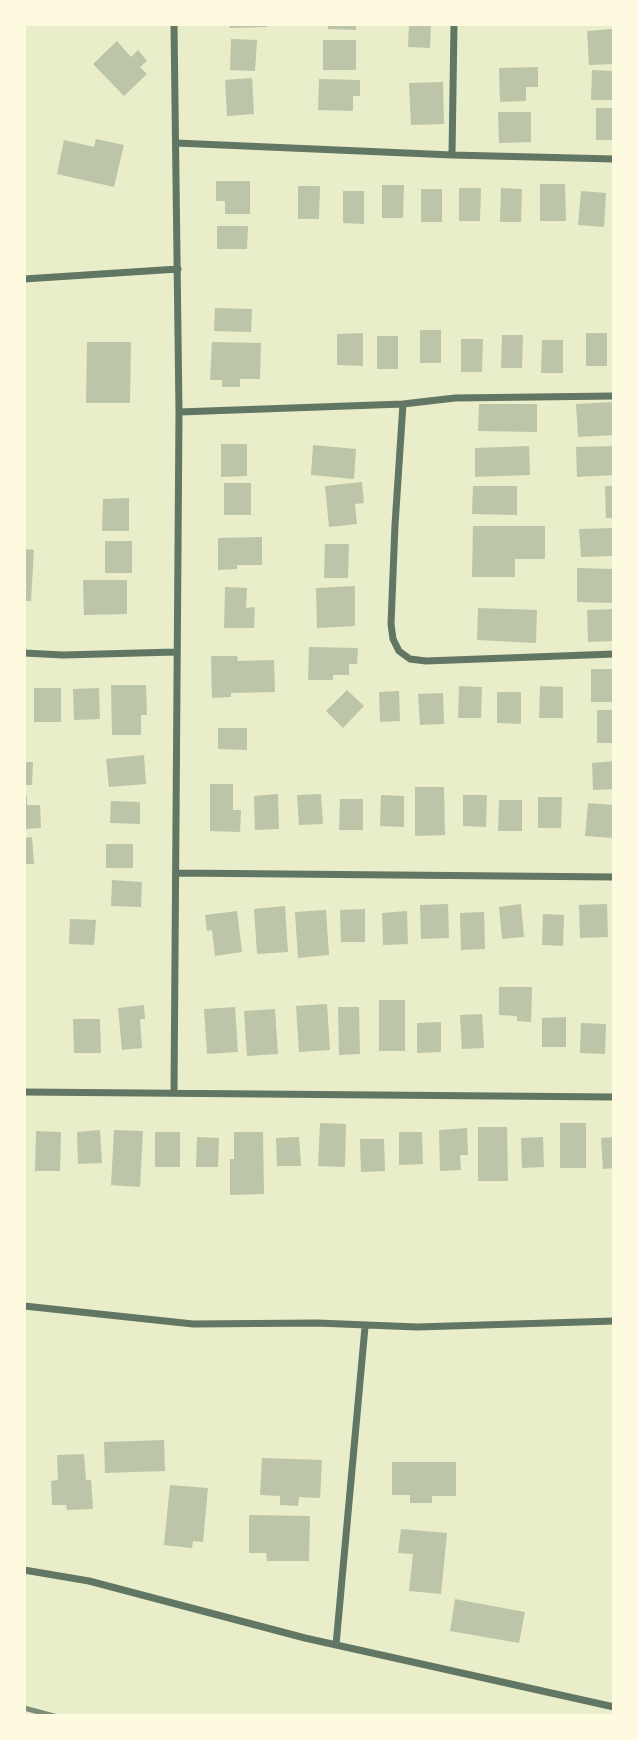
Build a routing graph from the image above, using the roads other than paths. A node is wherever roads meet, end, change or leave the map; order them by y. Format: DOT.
graph roads {
  1 [pos="174,24"];
  2 [pos="454,24"];
  3 [pos="176,143"];
  4 [pos="452,155"];
  5 [pos="614,159"];
  6 [pos="178,269"];
  7 [pos="24,279"];
  8 [pos="614,396"];
  9 [pos="403,404"];
  10 [pos="179,412"];
  11 [pos="176,652"];
  12 [pos="24,653"];
  13 [pos="614,654"];
  14 [pos="176,873"];
  15 [pos="614,877"];
  16 [pos="24,1092"];
  17 [pos="174,1093"];
  18 [pos="614,1097"];
  19 [pos="24,1306"];
  20 [pos="614,1321"];
  21 [pos="365,1326"];
  22 [pos="24,1570"];
  23 [pos="336,1645"];
  24 [pos="614,1707"];
  1 -- 3 [label="street"];
  2 -- 4 [label="street"];
  3 -- 4 [label="street"];
  3 -- 6 [label="street"];
  4 -- 5 [label="street"];
  6 -- 7 [label="street"];
  6 -- 10 [label="street"];
  8 -- 9 [label="street"];
  9 -- 10 [label="street"];
  9 -- 13 [label="street"];
  10 -- 11 [label="street"];
  11 -- 12 [label="street"];
  11 -- 14 [label="street"];
  14 -- 15 [label="street"];
  14 -- 17 [label="street"];
  16 -- 17 [label="street"];
  17 -- 18 [label="street"];
  19 -- 21 [label="street"];
  20 -- 21 [label="street"];
  21 -- 23 [label="street"];
  22 -- 23 [label="street"];
  23 -- 24 [label="street"];
}
